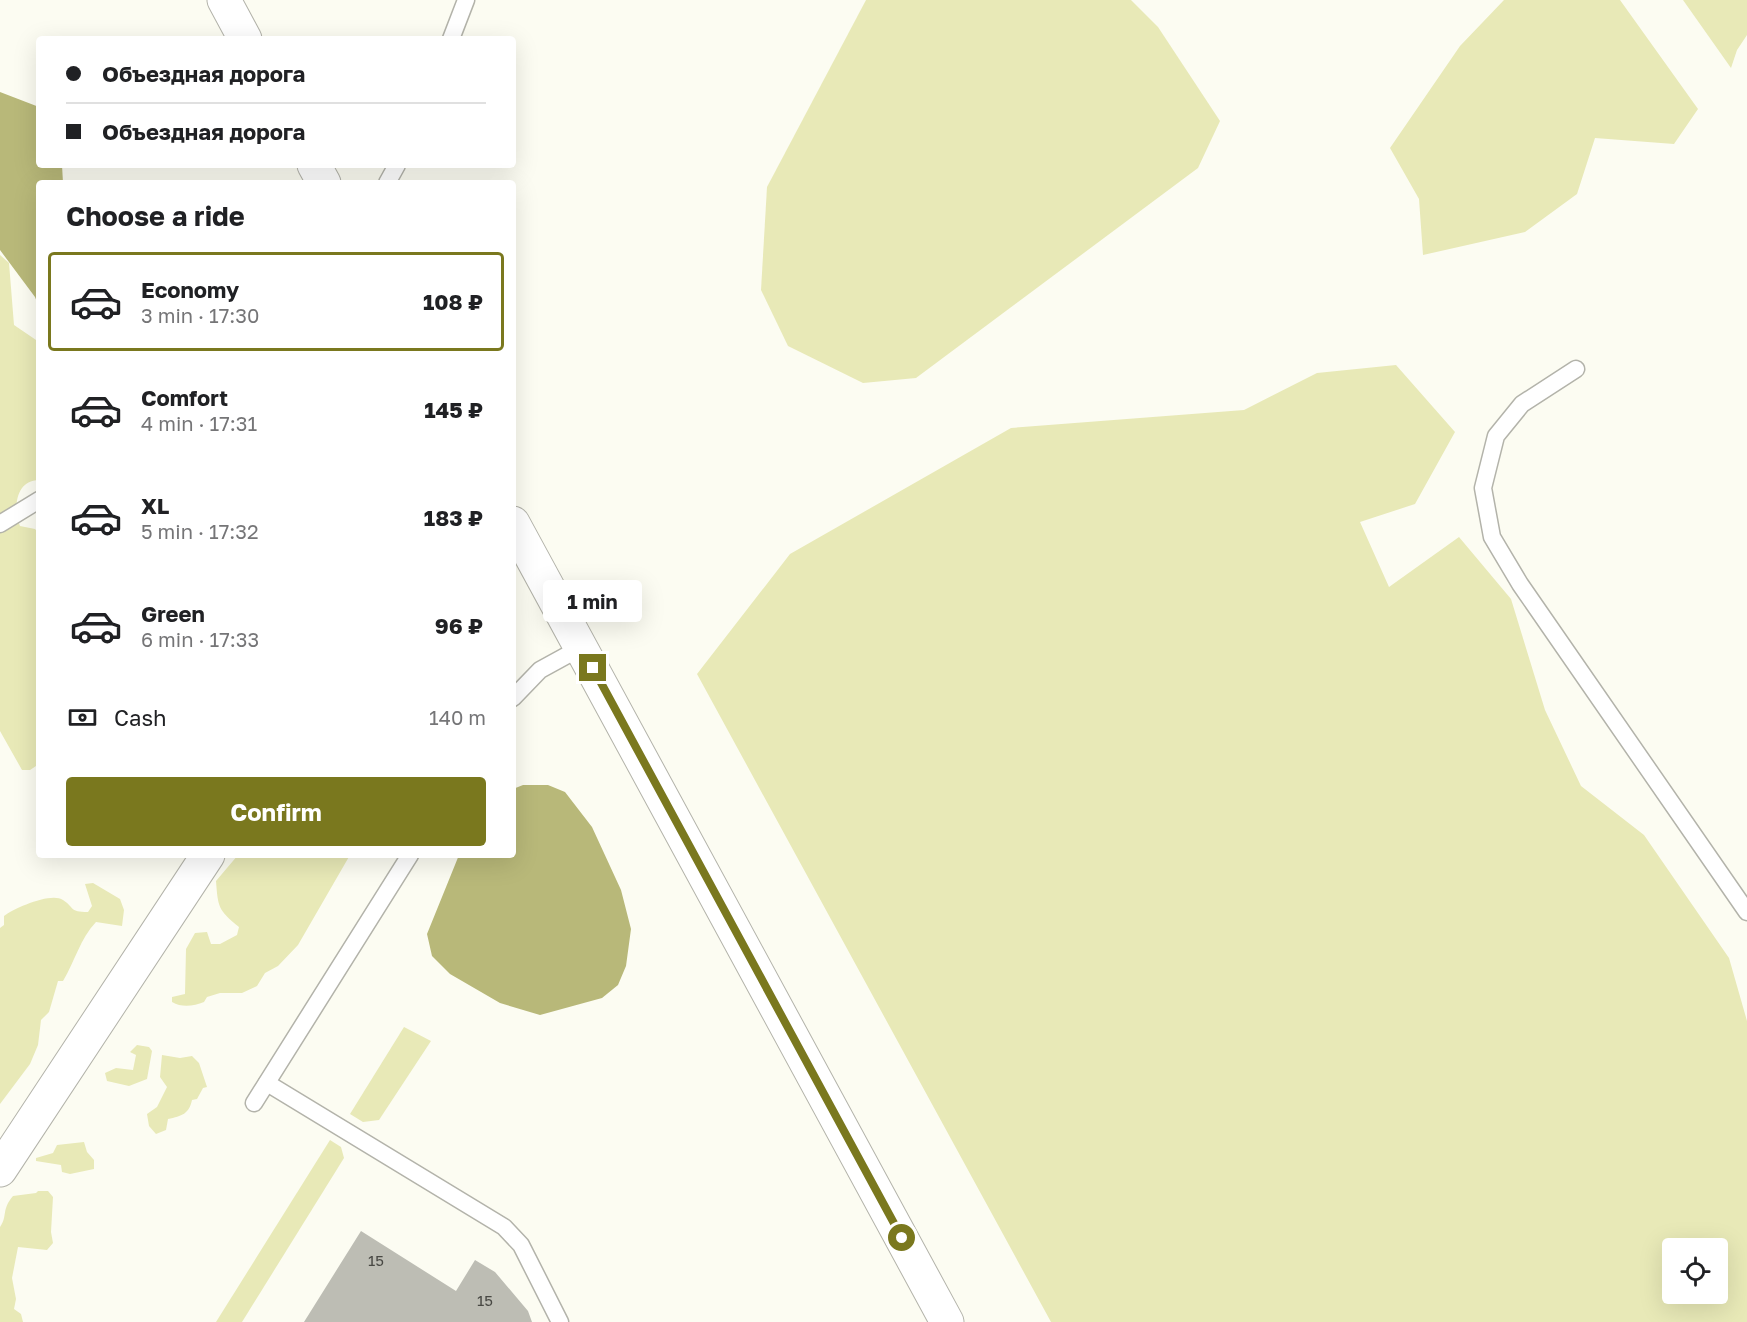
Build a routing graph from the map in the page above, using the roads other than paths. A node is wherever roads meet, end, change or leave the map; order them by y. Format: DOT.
graph roads {
  1 [pos="224,0"];
  2 [pos="466,0"];
  3 [pos="243,36"];
  4 [pos="452,36"];
  5 [pos="1576,369"];
  6 [pos="36,503"];
  7 [pos="0,524"];
  8 [pos="516,528"];
  9 [pos="582,647"];
  10 [pos="516,695"];
  11 [pos="206,858"];
  12 [pos="408,858"];
  13 [pos="1747,912"];
  14 [pos="267,1083"];
  15 [pos="254,1103"];
  16 [pos="0,1170"];
  17 [pos="560,1322"];
  18 [pos="947,1322"];
  1 -- 3 [label="main road"];
  2 -- 4 [label="lane"];
  5 -- 13 [label="lane"];
  6 -- 7 [label="lane"];
  8 -- 9 [label="main road"];
  9 -- 10 [label="lane"];
  9 -- 18 [label="main road"];
  11 -- 16 [label="main road"];
  12 -- 14 [label="lane"];
  14 -- 15 [label="lane"];
  14 -- 17 [label="lane"];
}
